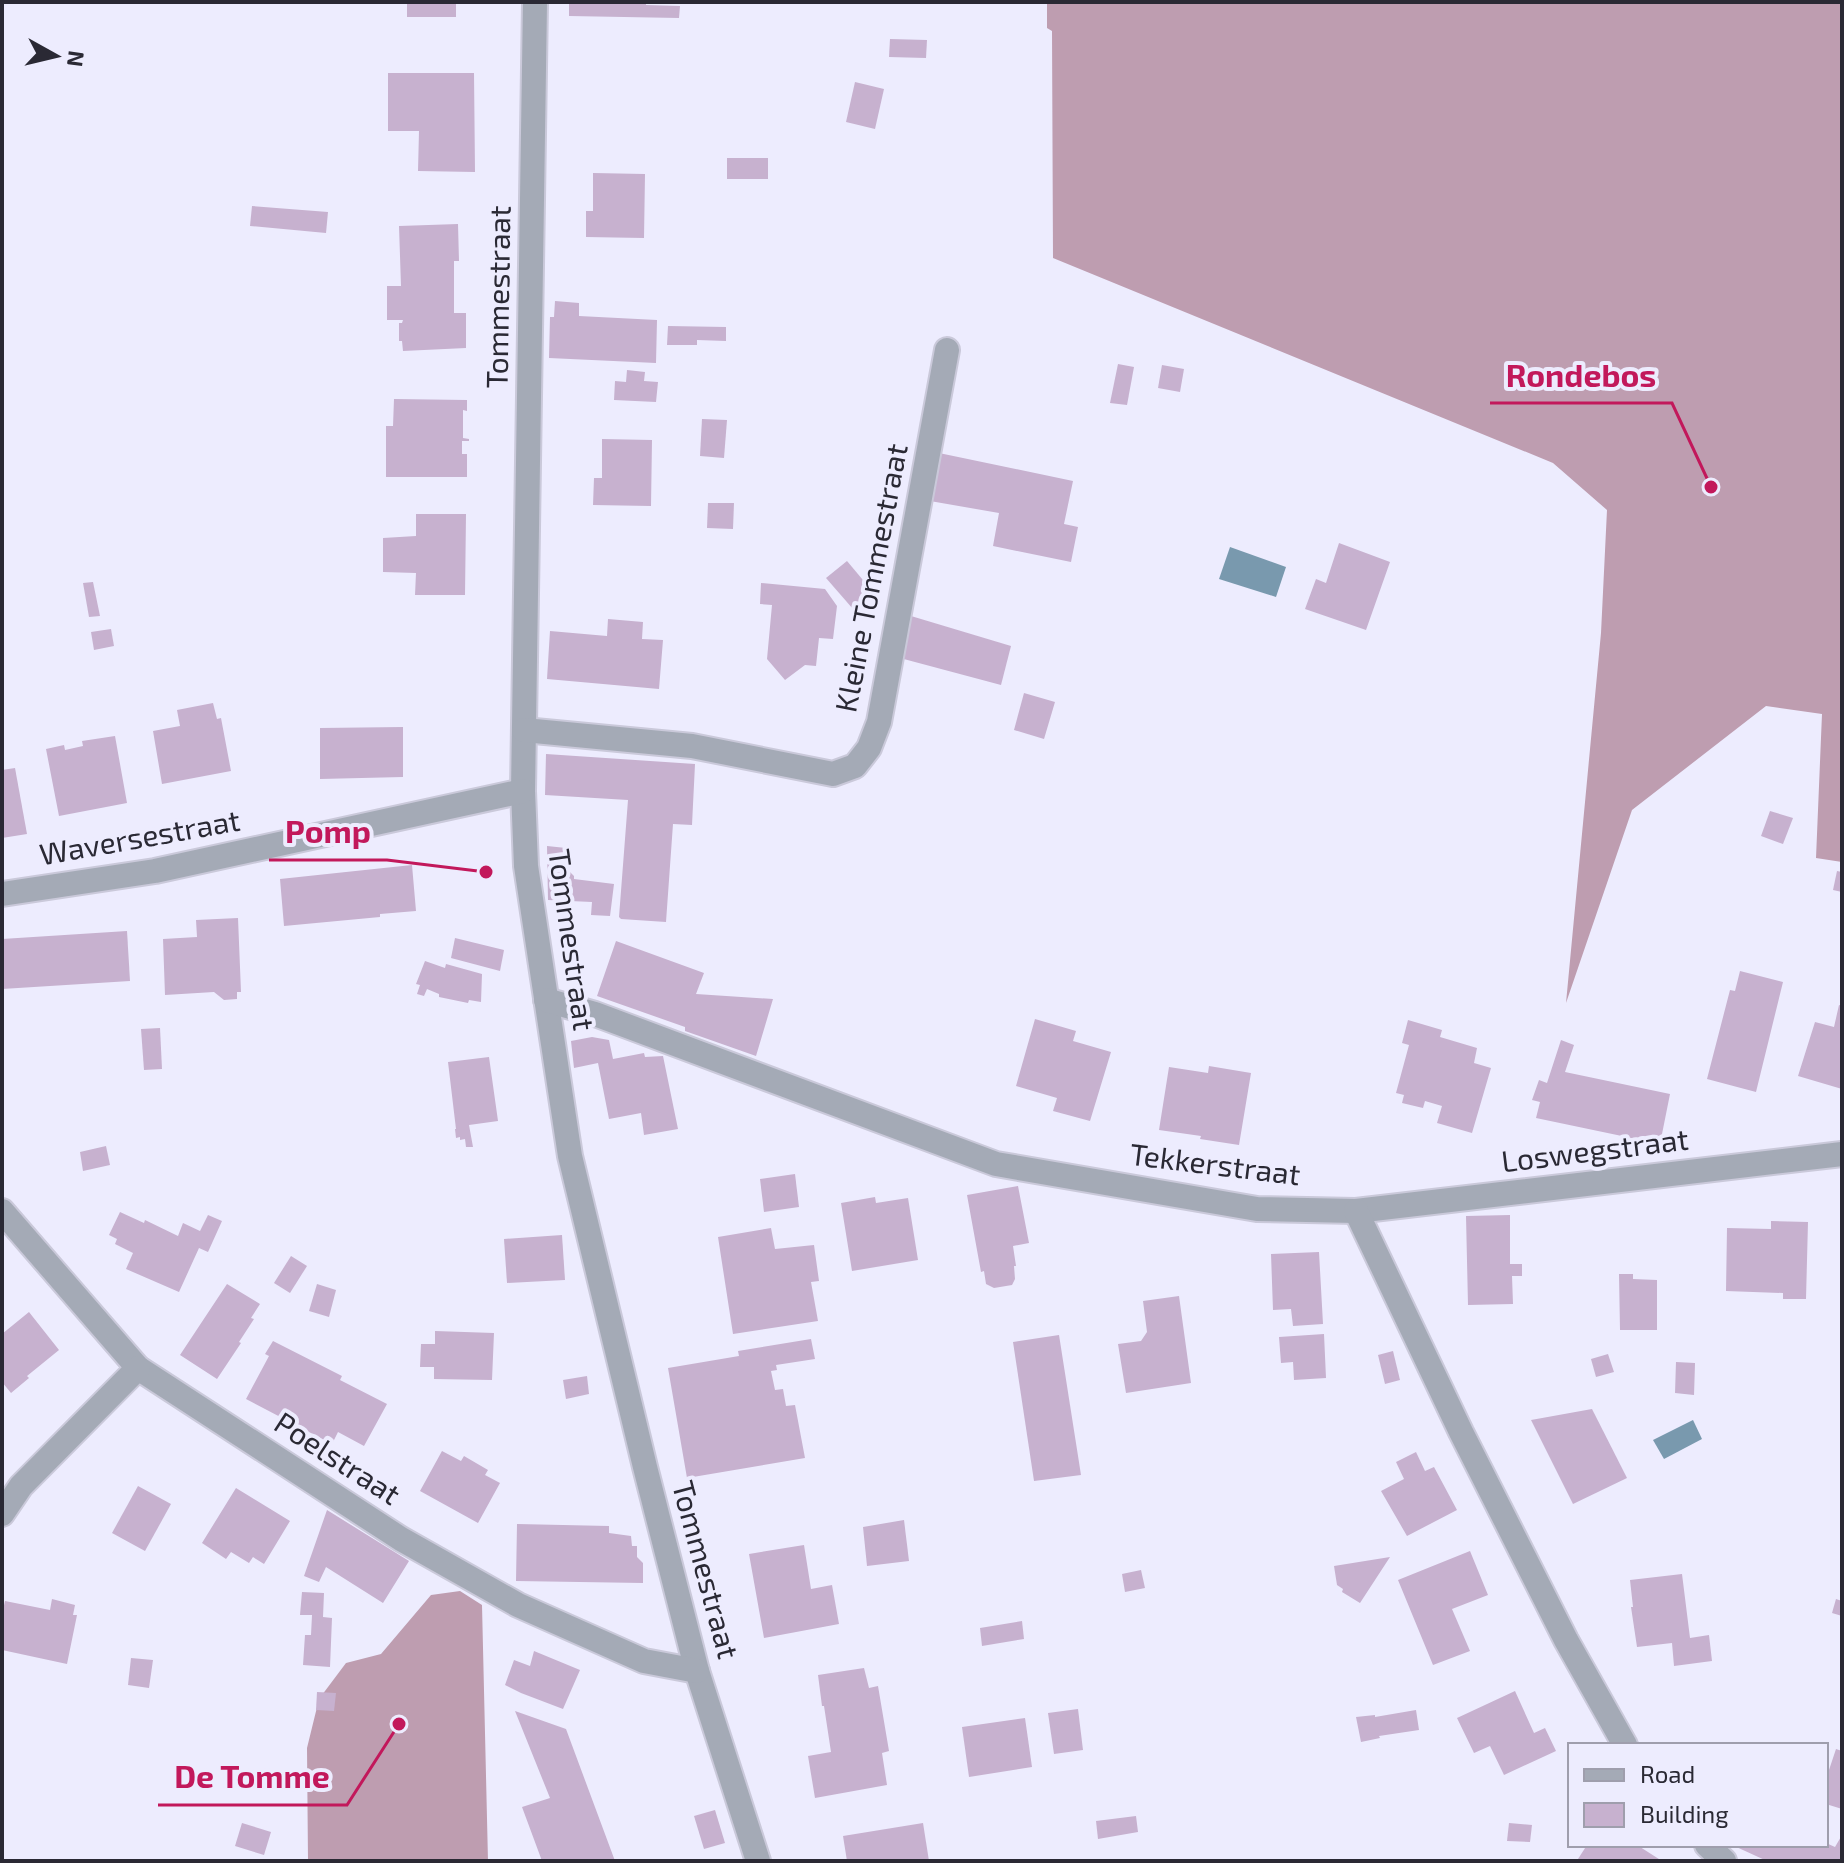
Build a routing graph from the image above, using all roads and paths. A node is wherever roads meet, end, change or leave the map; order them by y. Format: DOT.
graph roads {
  1 [pos="535,2"];
  2 [pos="947,350"];
  3 [pos="524,730"];
  4 [pos="523,791"];
  5 [pos="2,894"];
  6 [pos="546,1000"];
  7 [pos="1842,1154"];
  8 [pos="2,1211"];
  9 [pos="1356,1211"];
  10 [pos="138,1368"];
  11 [pos="2,1514"];
  12 [pos="697,1671"];
  13 [pos="1624,1743"];
  14 [pos="1709,1847"];
  15 [pos="758,1861"];
  16 [pos="1724,1861"];
  1 -- 3 [label="street, Tommestraat"];
  2 -- 3 [label="street, Kleine Tommestraat"];
  3 -- 4 [label="street, Tommestraat"];
  4 -- 5 [label="street, Waversestraat"];
  4 -- 6 [label="street, Tommestraat"];
  6 -- 9 [label="street, Tekkerstraat"];
  6 -- 12 [label="street, Tommestraat"];
  7 -- 9 [label="street, Loswegstraat"];
  8 -- 10 [label="street, Poelstraat"];
  9 -- 13 [label="street"];
  10 -- 11 [label="street"];
  10 -- 12 [label="street, Poelstraat"];
  12 -- 15 [label="street, Tommestraat"];
  14 -- 16 [label="street"];
}
